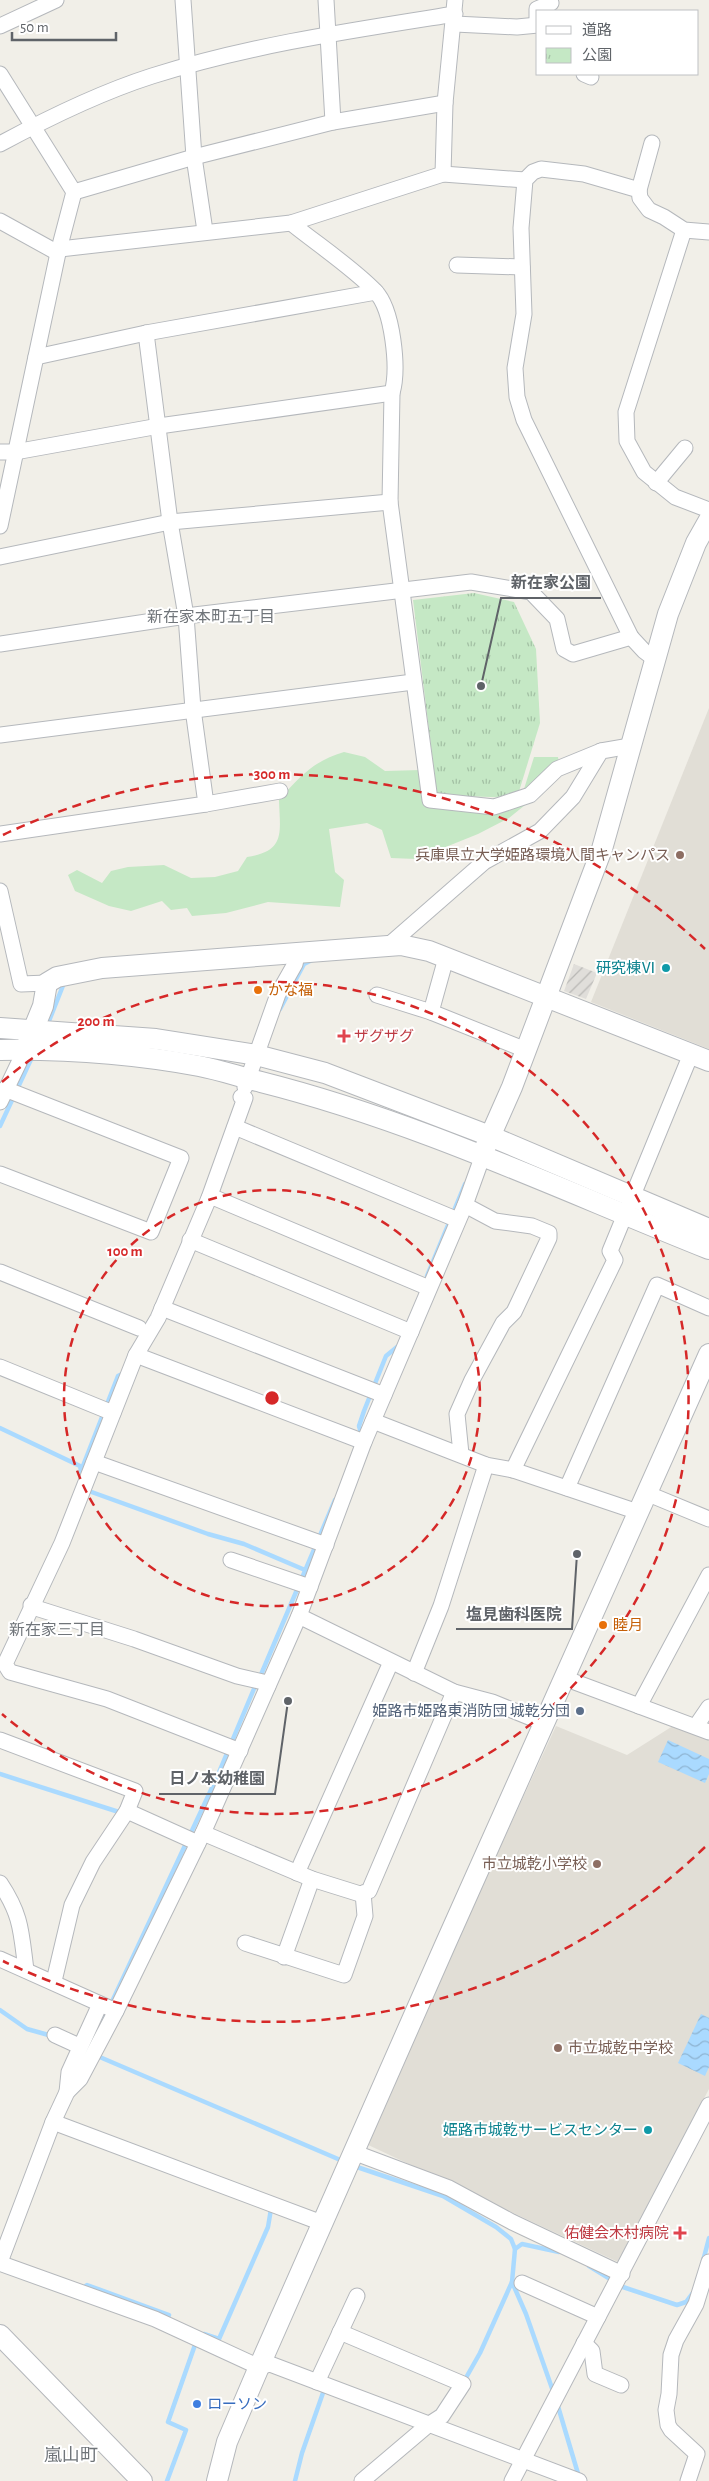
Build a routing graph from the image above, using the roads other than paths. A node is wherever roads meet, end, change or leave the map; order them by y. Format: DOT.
graph roads {
  1 [pos="56,0"];
  2 [pos="183,0"];
  3 [pos="326,0"];
  4 [pos="551,3"];
  5 [pos="536,10"];
  6 [pos="455,13"];
  7 [pos="536,25"];
  8 [pos="0,26"];
  9 [pos="327,34"];
  10 [pos="188,65"];
  11 [pos="0,74"];
  12 [pos="445,103"];
  13 [pos="334,122"];
  14 [pos="32,126"];
  15 [pos="652,143"];
  16 [pos="0,144"];
  17 [pos="194,157"];
  18 [pos="444,174"];
  19 [pos="526,180"];
  20 [pos="639,190"];
  21 [pos="74,192"];
  22 [pos="0,221"];
  23 [pos="292,223"];
  24 [pos="684,230"];
  25 [pos="206,232"];
  26 [pos="709,232"];
  27 [pos="59,251"];
  28 [pos="457,265"];
  29 [pos="522,267"];
  30 [pos="376,292"];
  31 [pos="146,333"];
  32 [pos="36,357"];
  33 [pos="392,393"];
  34 [pos="159,426"];
  35 [pos="684,448"];
  36 [pos="8,452"];
  37 [pos="656,483"];
  38 [pos="390,502"];
  39 [pos="709,510"];
  40 [pos="709,520"];
  41 [pos="170,522"];
  42 [pos="0,526"];
  43 [pos="0,557"];
  44 [pos="402,590"];
  45 [pos="186,616"];
  46 [pos="631,636"];
  47 [pos="0,644"];
  48 [pos="656,660"];
  49 [pos="413,682"];
  50 [pos="192,709"];
  51 [pos="0,735"];
  52 [pos="630,746"];
  53 [pos="601,751"];
  54 [pos="280,791"];
  55 [pos="206,804"];
  56 [pos="0,834"];
  57 [pos="0,891"];
  58 [pos="389,945"];
  59 [pos="298,951"];
  60 [pos="446,958"];
  61 [pos="47,983"];
  62 [pos="378,995"];
  63 [pos="547,996"];
  64 [pos="431,1012"];
  65 [pos="0,1028"];
  66 [pos="35,1029"];
  67 [pos="0,1050"];
  68 [pos="24,1050"];
  69 [pos="526,1050"];
  70 [pos="256,1055"];
  71 [pos="700,1058"];
  72 [pos="244,1088"];
  73 [pos="3,1096"];
  74 [pos="235,1127"];
  75 [pos="486,1146"];
  76 [pos="0,1174"];
  77 [pos="208,1198"];
  78 [pos="465,1205"];
  79 [pos="629,1206"];
  80 [pos="458,1220"];
  81 [pos="709,1229"];
  82 [pos="190,1240"];
  83 [pos="709,1249"];
  84 [pos="0,1272"];
  85 [pos="429,1288"];
  86 [pos="162,1308"];
  87 [pos="709,1308"];
  88 [pos="411,1332"];
  89 [pos="142,1333"];
  90 [pos="709,1354"];
  91 [pos="136,1355"];
  92 [pos="0,1367"];
  93 [pos="377,1392"];
  94 [pos="107,1410"];
  95 [pos="373,1421"];
  96 [pos="358,1439"];
  97 [pos="461,1454"];
  98 [pos="92,1465"];
  99 [pos="486,1465"];
  100 [pos="512,1470"];
  101 [pos="567,1488"];
  102 [pos="646,1493"];
  103 [pos="638,1512"];
  104 [pos="709,1519"];
  105 [pos="321,1543"];
  106 [pos="231,1560"];
  107 [pos="709,1575"];
  108 [pos="303,1584"];
  109 [pos="31,1605"];
  110 [pos="299,1616"];
  111 [pos="391,1662"];
  112 [pos="414,1673"];
  113 [pos="564,1678"];
  114 [pos="262,1682"];
  115 [pos="454,1692"];
  116 [pos="639,1706"];
  117 [pos="709,1707"];
  118 [pos="544,1723"];
  119 [pos="702,1729"];
  120 [pos="0,1740"];
  121 [pos="234,1748"];
  122 [pos="127,1811"];
  123 [pos="194,1838"];
  124 [pos="297,1873"];
  125 [pos="312,1879"];
  126 [pos="0,1883"];
  127 [pos="363,1893"];
  128 [pos="245,1943"];
  129 [pos="284,1956"];
  130 [pos="0,1959"];
  131 [pos="26,1970"];
  132 [pos="54,1981"];
  133 [pos="108,2008"];
  134 [pos="55,2034"];
  135 [pos="78,2049"];
  136 [pos="91,2058"];
  137 [pos="67,2092"];
  138 [pos="709,2105"];
  139 [pos="53,2122"];
  140 [pos="350,2160"];
  141 [pos="322,2223"];
  142 [pos="709,2262"];
  143 [pos="2,2264"];
  144 [pos="618,2280"];
  145 [pos="522,2283"];
  146 [pos="357,2296"];
  147 [pos="598,2316"];
  148 [pos="340,2332"];
  149 [pos="0,2335"];
  150 [pos="584,2343"];
  151 [pos="259,2367"];
  152 [pos="317,2382"];
  153 [pos="621,2385"];
  154 [pos="428,2424"];
  155 [pos="703,2450"];
  156 [pos="523,2460"];
  157 [pos="577,2480"];
  158 [pos="142,2481"];
  159 [pos="217,2481"];
  160 [pos="365,2481"];
  161 [pos="512,2481"];
  162 [pos="688,2481"];
  1 -- 8 [label="street"];
  2 -- 10 [label="street"];
  3 -- 9 [label="street"];
  4 -- 5 [label="street"];
  6 -- 7 [label="street"];
  6 -- 9 [label="street"];
  6 -- 12 [label="street"];
  9 -- 10 [label="street"];
  9 -- 13 [label="street"];
  10 -- 14 [label="street"];
  10 -- 17 [label="street"];
  11 -- 14 [label="street"];
  12 -- 13 [label="street"];
  12 -- 18 [label="street"];
  13 -- 17 [label="street"];
  14 -- 16 [label="street"];
  14 -- 21 [label="street"];
  15 -- 20 [label="street"];
  17 -- 21 [label="street"];
  17 -- 25 [label="street"];
  18 -- 19 [label="street"];
  18 -- 23 [label="street"];
  19 -- 20 [label="street"];
  19 -- 29 [label="street"];
  20 -- 24 [label="street"];
  21 -- 27 [label="street"];
  22 -- 27 [label="street"];
  23 -- 25 [label="street"];
  23 -- 30 [label="street"];
  24 -- 26 [label="street"];
  24 -- 37 [label="street"];
  25 -- 27 [label="street"];
  27 -- 32 [label="street"];
  28 -- 29 [label="street"];
  29 -- 46 [label="street"];
  30 -- 31 [label="street"];
  30 -- 33 [label="street"];
  31 -- 32 [label="street"];
  31 -- 34 [label="street"];
  32 -- 36 [label="street"];
  33 -- 34 [label="street"];
  33 -- 38 [label="street"];
  34 -- 36 [label="street"];
  34 -- 41 [label="street"];
  35 -- 37 [label="street"];
  36 -- 42 [label="street"];
  37 -- 39 [label="street"];
  38 -- 41 [label="street"];
  38 -- 44 [label="street"];
  40 -- 48 [label="street"];
  41 -- 43 [label="street"];
  41 -- 45 [label="street"];
  44 -- 45 [label="street"];
  44 -- 46 [label="street"];
  44 -- 49 [label="street"];
  45 -- 47 [label="street"];
  45 -- 50 [label="street"];
  46 -- 48 [label="street"];
  48 -- 52 [label="street"];
  49 -- 50 [label="street"];
  49 -- 53 [label="street"];
  50 -- 51 [label="street"];
  50 -- 55 [label="street"];
  52 -- 53 [label="street"];
  52 -- 63 [label="street"];
  53 -- 58 [label="street"];
  54 -- 55 [label="street"];
  55 -- 56 [label="street"];
  57 -- 61 [label="street"];
  58 -- 59 [label="street"];
  58 -- 60 [label="street"];
  59 -- 61 [label="street"];
  59 -- 70 [label="street"];
  60 -- 63 [label="street"];
  60 -- 64 [label="street"];
  61 -- 66 [label="street"];
  62 -- 64 [label="street"];
  63 -- 69 [label="street"];
  63 -- 71 [label="street"];
  64 -- 69 [label="street"];
  65 -- 66 [label="street"];
  66 -- 68 [label="street"];
  66 -- 70 [label="street"];
  67 -- 68 [label="street"];
  68 -- 72 [label="street"];
  68 -- 73 [label="street"];
  69 -- 75 [label="street"];
  70 -- 72 [label="street"];
  70 -- 75 [label="street"];
  71 -- 79 [label="street"];
  72 -- 74 [label="street"];
  72 -- 75 [label="street"];
  72 -- 89 [label="street"];
  73 -- 76 [label="street"];
  74 -- 77 [label="street"];
  74 -- 80 [label="street"];
  75 -- 78 [label="street"];
  75 -- 79 [label="street"];
  77 -- 82 [label="street"];
  77 -- 85 [label="street"];
  78 -- 80 [label="street"];
  78 -- 97 [label="street"];
  79 -- 81 [label="street"];
  79 -- 83 [label="street"];
  79 -- 100 [label="street"];
  80 -- 85 [label="street"];
  82 -- 86 [label="street"];
  82 -- 88 [label="street"];
  84 -- 89 [label="street"];
  85 -- 88 [label="street"];
  86 -- 89 [label="street"];
  86 -- 93 [label="street"];
  87 -- 101 [label="street"];
  88 -- 93 [label="street"];
  89 -- 91 [label="street"];
  90 -- 102 [label="street"];
  91 -- 94 [label="street"];
  91 -- 96 [label="street"];
  92 -- 94 [label="street"];
  93 -- 95 [label="street"];
  94 -- 98 [label="street"];
  95 -- 96 [label="street"];
  95 -- 97 [label="street"];
  96 -- 105 [label="street"];
  97 -- 99 [label="street"];
  98 -- 105 [label="street"];
  98 -- 109 [label="street"];
  99 -- 100 [label="street"];
  99 -- 112 [label="street"];
  100 -- 101 [label="street"];
  101 -- 103 [label="street"];
  102 -- 103 [label="street"];
  102 -- 104 [label="street"];
  103 -- 113 [label="street"];
  105 -- 108 [label="street"];
  106 -- 108 [label="street"];
  107 -- 116 [label="street"];
  108 -- 110 [label="street"];
  109 -- 114 [label="street"];
  109 -- 121 [label="street"];
  110 -- 111 [label="street"];
  110 -- 114 [label="street"];
  111 -- 112 [label="street"];
  111 -- 124 [label="street"];
  112 -- 115 [label="street"];
  113 -- 116 [label="street"];
  113 -- 118 [label="street"];
  114 -- 121 [label="street"];
  115 -- 118 [label="street"];
  115 -- 127 [label="street"];
  116 -- 119 [label="street"];
  117 -- 119 [label="street"];
  118 -- 140 [label="street"];
  120 -- 122 [label="street"];
  121 -- 123 [label="street"];
  122 -- 123 [label="street"];
  122 -- 132 [label="street"];
  123 -- 124 [label="street"];
  123 -- 133 [label="street"];
  124 -- 125 [label="street"];
  125 -- 127 [label="street"];
  125 -- 129 [label="street"];
  126 -- 131 [label="street"];
  127 -- 129 [label="street"];
  128 -- 129 [label="street"];
  130 -- 131 [label="street"];
  131 -- 132 [label="street"];
  132 -- 133 [label="street"];
  133 -- 135 [label="street"];
  133 -- 136 [label="street"];
  134 -- 135 [label="street"];
  135 -- 136 [label="street"];
  135 -- 137 [label="street"];
  136 -- 137 [label="street"];
  137 -- 139 [label="street"];
  138 -- 144 [label="street"];
  139 -- 141 [label="street"];
  139 -- 143 [label="street"];
  140 -- 141 [label="street"];
  140 -- 144 [label="street"];
  141 -- 151 [label="street"];
  142 -- 155 [label="street"];
  143 -- 151 [label="street"];
  144 -- 147 [label="street"];
  145 -- 147 [label="street"];
  146 -- 148 [label="street"];
  147 -- 150 [label="street"];
  148 -- 152 [label="street"];
  148 -- 154 [label="street"];
  149 -- 158 [label="street"];
  150 -- 153 [label="street"];
  150 -- 156 [label="street"];
  151 -- 152 [label="street"];
  151 -- 159 [label="street"];
  152 -- 154 [label="street"];
  154 -- 156 [label="street"];
  154 -- 160 [label="street"];
  155 -- 162 [label="street"];
  156 -- 157 [label="street"];
  156 -- 161 [label="street"];
}
